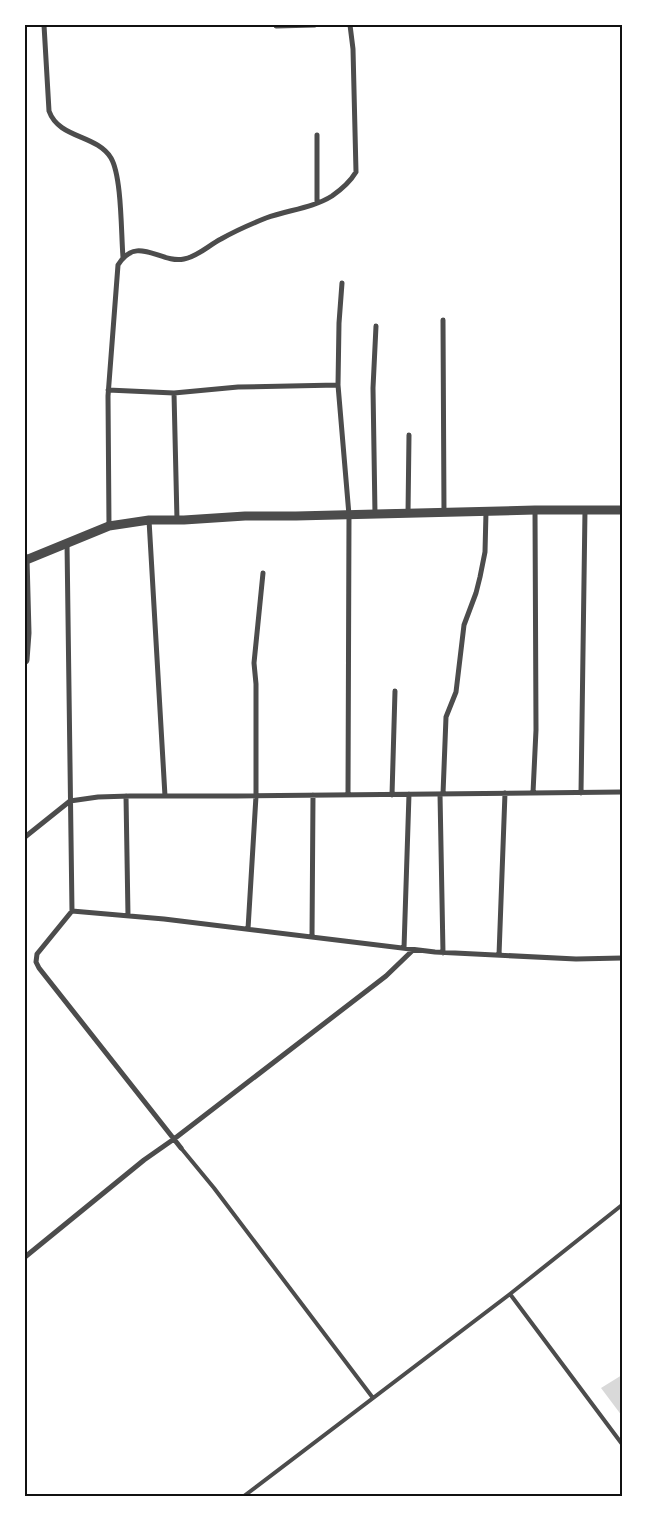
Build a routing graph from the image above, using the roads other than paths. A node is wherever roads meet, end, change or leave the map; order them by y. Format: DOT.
graph roads {
  1 [pos="44,25"];
  2 [pos="315,25"];
  3 [pos="350,25"];
  4 [pos="276,26"];
  5 [pos="317,135"];
  6 [pos="317,202"];
  7 [pos="123,257"];
  8 [pos="342,283"];
  9 [pos="443,320"];
  10 [pos="376,326"];
  11 [pos="338,384"];
  12 [pos="108,390"];
  13 [pos="174,393"];
  14 [pos="409,435"];
  15 [pos="535,510"];
  16 [pos="585,510"];
  17 [pos="622,510"];
  18 [pos="486,512"];
  19 [pos="444,513"];
  20 [pos="376,514"];
  21 [pos="408,514"];
  22 [pos="350,515"];
  23 [pos="149,520"];
  24 [pos="177,520"];
  25 [pos="109,526"];
  26 [pos="67,544"];
  27 [pos="25,559"];
  28 [pos="263,573"];
  29 [pos="25,660"];
  30 [pos="396,691"];
  31 [pos="581,792"];
  32 [pos="622,792"];
  33 [pos="533,793"];
  34 [pos="392,794"];
  35 [pos="409,794"];
  36 [pos="442,794"];
  37 [pos="505,794"];
  38 [pos="313,795"];
  39 [pos="348,795"];
  40 [pos="126,796"];
  41 [pos="165,796"];
  42 [pos="256,796"];
  43 [pos="70,802"];
  44 [pos="25,837"];
  45 [pos="72,911"];
  46 [pos="128,916"];
  47 [pos="248,929"];
  48 [pos="312,937"];
  49 [pos="404,948"];
  50 [pos="413,950"];
  51 [pos="443,953"];
  52 [pos="499,955"];
  53 [pos="622,958"];
  54 [pos="174,1139"];
  55 [pos="181,1148"];
  56 [pos="622,1205"];
  57 [pos="25,1257"];
  58 [pos="510,1294"];
  59 [pos="374,1398"];
  60 [pos="622,1444"];
  61 [pos="244,1496"];
  1 -- 7 [label="street"];
  2 -- 4 [label="street"];
  3 -- 6 [label="street"];
  5 -- 6 [label="street"];
  6 -- 7 [label="street"];
  7 -- 12 [label="street"];
  8 -- 11 [label="street"];
  9 -- 19 [label="street"];
  10 -- 20 [label="street"];
  11 -- 13 [label="street"];
  11 -- 22 [label="street"];
  12 -- 13 [label="street"];
  12 -- 25 [label="street"];
  13 -- 24 [label="street"];
  14 -- 21 [label="street"];
  15 -- 16 [label="street"];
  15 -- 18 [label="street"];
  15 -- 33 [label="street"];
  16 -- 17 [label="street"];
  16 -- 31 [label="street"];
  18 -- 19 [label="street"];
  18 -- 36 [label="street"];
  19 -- 21 [label="street"];
  20 -- 21 [label="street"];
  20 -- 22 [label="street"];
  22 -- 24 [label="street"];
  22 -- 39 [label="street"];
  23 -- 24 [label="street"];
  23 -- 25 [label="street"];
  23 -- 41 [label="street"];
  25 -- 26 [label="street"];
  26 -- 27 [label="street"];
  26 -- 43 [label="street"];
  27 -- 29 [label="street"];
  28 -- 42 [label="street"];
  30 -- 34 [label="street"];
  31 -- 32 [label="street"];
  31 -- 33 [label="street"];
  33 -- 37 [label="street"];
  34 -- 35 [label="street"];
  34 -- 39 [label="street"];
  35 -- 36 [label="street"];
  35 -- 49 [label="street"];
  36 -- 37 [label="street"];
  36 -- 51 [label="street"];
  37 -- 52 [label="street"];
  38 -- 39 [label="street"];
  38 -- 42 [label="street"];
  38 -- 48 [label="street"];
  40 -- 41 [label="street"];
  40 -- 43 [label="street"];
  40 -- 46 [label="street"];
  41 -- 42 [label="street"];
  42 -- 47 [label="street"];
  43 -- 44 [label="street"];
  43 -- 45 [label="street"];
  45 -- 46 [label="street"];
  45 -- 54 [label="street"];
  46 -- 47 [label="street"];
  47 -- 48 [label="street"];
  48 -- 49 [label="street"];
  49 -- 50 [label="street"];
  50 -- 51 [label="street"];
  50 -- 54 [label="street"];
  51 -- 52 [label="street"];
  52 -- 53 [label="street"];
  54 -- 55 [label="street"];
  54 -- 57 [label="street"];
  55 -- 59 [label="lane"];
  56 -- 58 [label="lane"];
  58 -- 59 [label="lane"];
  58 -- 60 [label="lane"];
  59 -- 61 [label="lane"];
}
